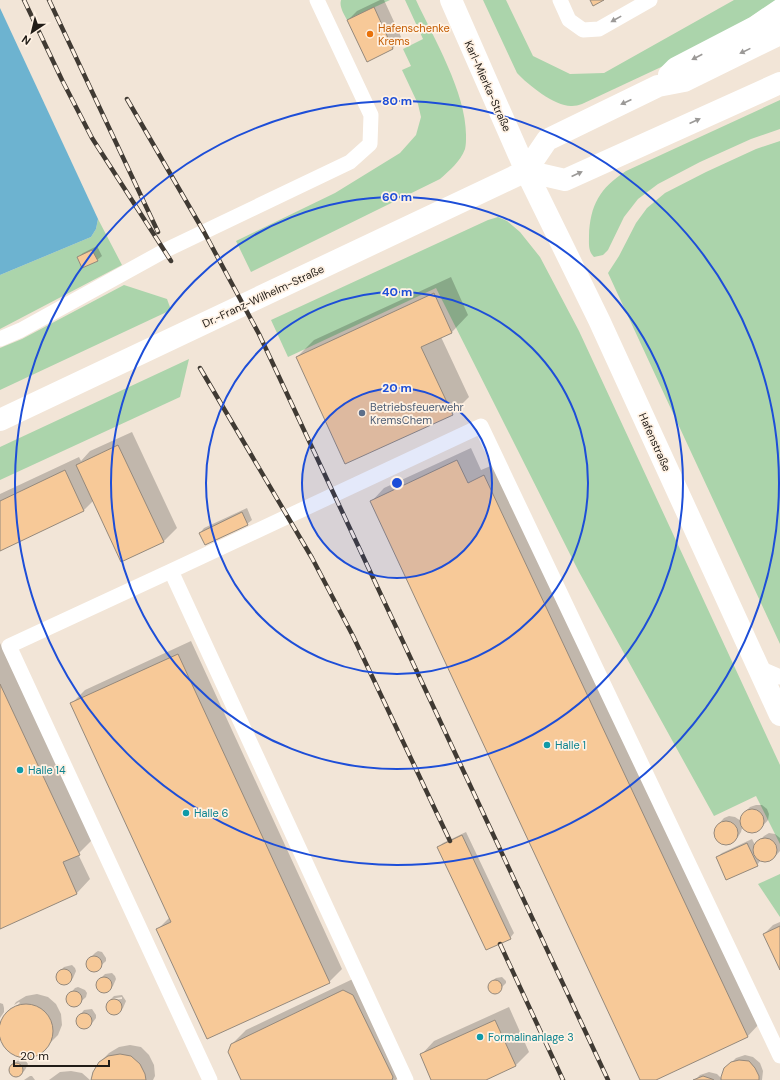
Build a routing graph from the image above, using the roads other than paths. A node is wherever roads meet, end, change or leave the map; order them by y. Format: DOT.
graph roads {
  1 [pos="317,0"];
  2 [pos="451,0"];
  3 [pos="560,0"];
  4 [pos="650,0"];
  5 [pos="780,10"];
  6 [pos="780,34"];
  7 [pos="780,83"];
  8 [pos="658,86"];
  9 [pos="526,171"];
  10 [pos="0,339"];
  11 [pos="0,420"];
  12 [pos="171,572"];
  13 [pos="758,667"];
  14 [pos="780,677"];
  15 [pos="780,715"];
  16 [pos="780,1056"];
  17 [pos="210,1080"];
  18 [pos="406,1080"];
  1 -- 10 [label="lane"];
  2 -- 9 [label="main road, Karl-Mierka-Straße"];
  4 -- 3 [label="lane, one-way"];
  5 -- 8 [label="main road, one-way"];
  6 -- 8 [label="main road, one-way"];
  9 -- 7 [label="main road, one-way"];
  8 -- 9 [label="main road, one-way"];
  9 -- 11 [label="main road, Dr.-Franz-Wilhelm-Straße"];
  9 -- 13 [label="main road, Hafenstraße"];
  12 -- 16 [label="lane"];
  12 -- 17 [label="lane"];
  12 -- 18 [label="lane"];
  13 -- 14 [label="lane"];
  13 -- 15 [label="main road, Hafenstraße"];
}
